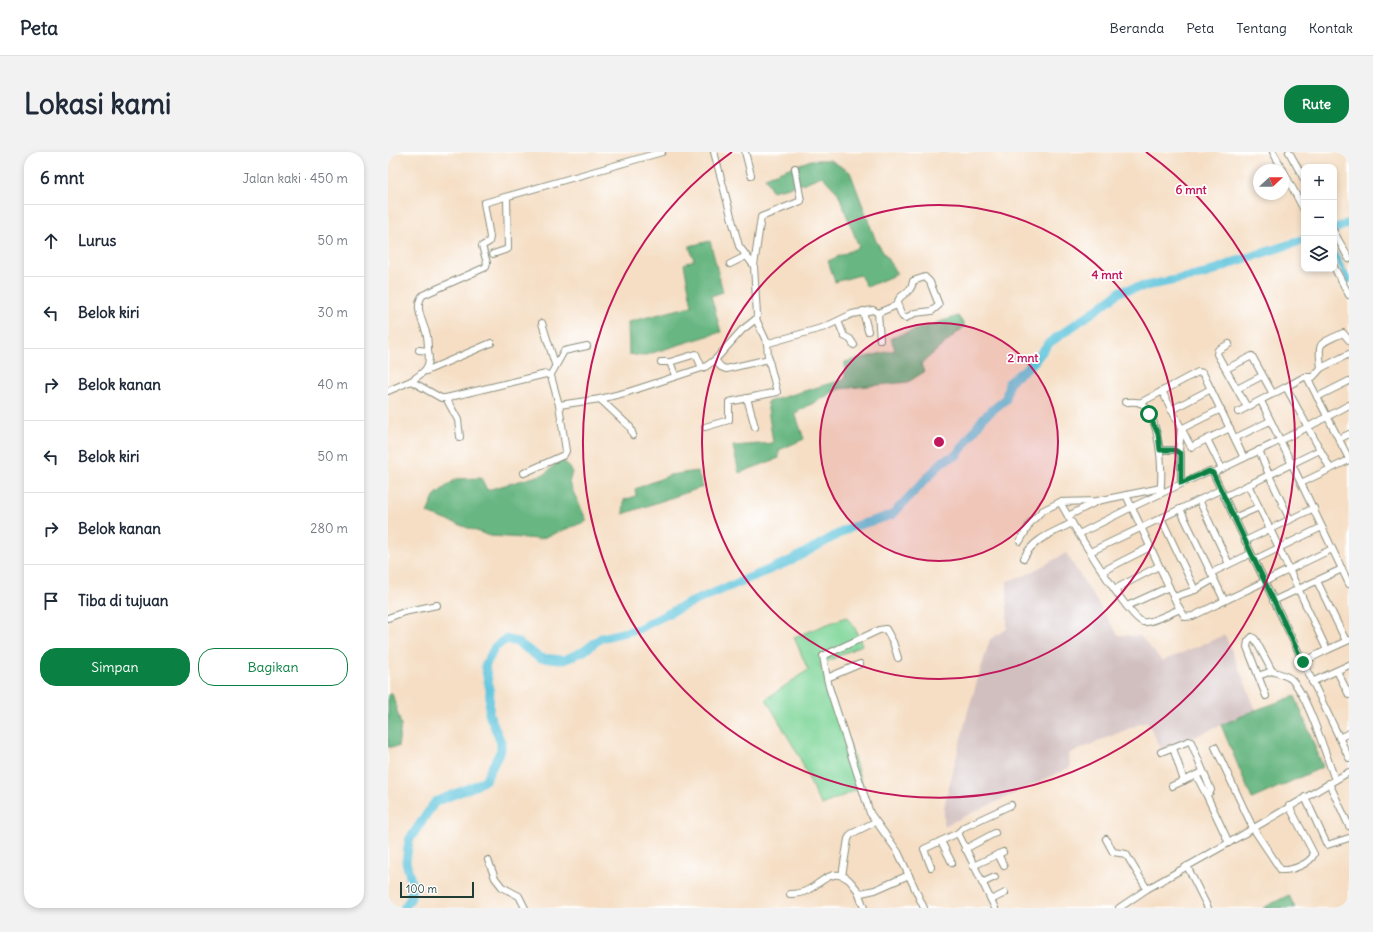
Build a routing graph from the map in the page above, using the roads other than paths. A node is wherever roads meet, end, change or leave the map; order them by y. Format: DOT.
graph roads {
  1 [pos="662,152"];
  2 [pos="714,152"];
  3 [pos="745,152"];
  4 [pos="1273,152"];
  5 [pos="1289,152"];
  6 [pos="1280,164"];
  7 [pos="795,168"];
  8 [pos="1301,174"];
  9 [pos="751,175"];
  10 [pos="1289,181"];
  11 [pos="506,197"];
  12 [pos="1301,204"];
  13 [pos="1336,236"];
  14 [pos="493,254"];
  15 [pos="746,256"];
  16 [pos="1349,260"];
  17 [pos="730,264"];
  18 [pos="754,266"];
  19 [pos="1337,272"];
  20 [pos="1349,295"];
  21 [pos="897,305"];
  22 [pos="863,311"];
  23 [pos="878,313"];
  24 [pos="756,319"];
  25 [pos="838,321"];
  26 [pos="542,323"];
  27 [pos="868,331"];
  28 [pos="880,340"];
  29 [pos="1349,340"];
  30 [pos="491,343"];
  31 [pos="767,343"];
  32 [pos="1229,344"];
  33 [pos="854,345"];
  34 [pos="587,346"];
  35 [pos="419,350"];
  36 [pos="428,351"];
  37 [pos="1349,354"];
  38 [pos="769,359"];
  39 [pos="715,360"];
  40 [pos="661,362"];
  41 [pos="670,362"];
  42 [pos="555,364"];
  43 [pos="702,368"];
  44 [pos="1321,368"];
  45 [pos="1226,369"];
  46 [pos="426,371"];
  47 [pos="675,375"];
  48 [pos="550,376"];
  49 [pos="1262,376"];
  50 [pos="1307,377"];
  51 [pos="411,381"];
  52 [pos="1349,381"];
  53 [pos="1286,387"];
  54 [pos="1211,389"];
  55 [pos="1236,389"];
  56 [pos="388,391"];
  57 [pos="1162,391"];
  58 [pos="1273,394"];
  59 [pos="1317,397"];
  60 [pos="446,398"];
  61 [pos="747,398"];
  62 [pos="600,399"];
  63 [pos="1261,401"];
  64 [pos="1125,402"];
  65 [pos="1140,403"];
  66 [pos="559,405"];
  67 [pos="1247,407"];
  68 [pos="1349,407"];
  69 [pos="1220,409"];
  70 [pos="1171,410"];
  71 [pos="1238,412"];
  72 [pos="1328,418"];
  73 [pos="1270,421"];
  74 [pos="705,427"];
  75 [pos="754,428"];
  76 [pos="1230,428"];
  77 [pos="1308,428"];
  78 [pos="1181,429"];
  79 [pos="1349,434"];
  80 [pos="633,435"];
  81 [pos="460,437"];
  82 [pos="1235,438"];
  83 [pos="1207,439"];
  84 [pos="1339,439"];
  85 [pos="1281,441"];
  86 [pos="1160,450"];
  87 [pos="1320,450"];
  88 [pos="1179,451"];
  89 [pos="1260,452"];
  90 [pos="1244,458"];
  91 [pos="1349,459"];
  92 [pos="1292,465"];
  93 [pos="1222,468"];
  94 [pos="1330,468"];
  95 [pos="524,473"];
  96 [pos="1213,474"];
  97 [pos="1268,475"];
  98 [pos="1181,483"];
  99 [pos="1301,483"];
  100 [pos="1248,485"];
  101 [pos="1220,490"];
  102 [pos="1160,491"];
  103 [pos="1126,495"];
  104 [pos="1224,497"];
  105 [pos="1199,500"];
  106 [pos="1097,501"];
  107 [pos="1060,502"];
  108 [pos="1259,507"];
  109 [pos="1130,508"];
  110 [pos="1314,508"];
  111 [pos="1180,509"];
  112 [pos="1068,516"];
  113 [pos="1161,518"];
  114 [pos="1234,518"];
  115 [pos="1290,520"];
  116 [pos="1072,523"];
  117 [pos="1322,527"];
  118 [pos="1140,529"];
  119 [pos="1270,529"];
  120 [pos="1079,534"];
  121 [pos="1020,541"];
  122 [pos="1245,541"];
  123 [pos="1150,547"];
  124 [pos="1279,547"];
  125 [pos="1332,549"];
  126 [pos="1090,552"];
  127 [pos="1250,554"];
  128 [pos="1024,558"];
  129 [pos="1254,560"];
  130 [pos="1229,564"];
  131 [pos="1159,566"];
  132 [pos="1288,569"];
  133 [pos="1342,569"];
  134 [pos="1102,571"];
  135 [pos="1211,573"];
  136 [pos="1214,579"];
  137 [pos="1264,581"];
  138 [pos="1317,581"];
  139 [pos="1349,584"];
  140 [pos="1170,587"];
  141 [pos="1115,589"];
  142 [pos="1195,590"];
  143 [pos="1298,590"];
  144 [pos="1174,597"];
  145 [pos="1224,600"];
  146 [pos="1273,601"];
  147 [pos="437,605"];
  148 [pos="1127,606"];
  149 [pos="1180,609"];
  150 [pos="388,618"];
  151 [pos="1348,640"];
  152 [pos="1327,650"];
  153 [pos="898,658"];
  154 [pos="1303,662"];
  155 [pos="860,664"];
  156 [pos="1349,665"];
  157 [pos="1336,671"];
  158 [pos="1272,672"];
  159 [pos="1258,676"];
  160 [pos="827,678"];
  161 [pos="1312,682"];
  162 [pos="1349,695"];
  163 [pos="1266,696"];
  164 [pos="1349,733"];
  165 [pos="1339,738"];
  166 [pos="1215,747"];
  167 [pos="1173,748"];
  168 [pos="1161,752"];
  169 [pos="1349,758"];
  170 [pos="1203,772"];
  171 [pos="1349,772"];
  172 [pos="1196,776"];
  173 [pos="1184,781"];
  174 [pos="1332,781"];
  175 [pos="1172,786"];
  176 [pos="1206,794"];
  177 [pos="1305,797"];
  178 [pos="1011,805"];
  179 [pos="1289,806"];
  180 [pos="875,822"];
  181 [pos="1349,826"];
  182 [pos="1253,828"];
  183 [pos="958,833"];
  184 [pos="995,833"];
  185 [pos="1349,838"];
  186 [pos="1106,839"];
  187 [pos="941,841"];
  188 [pos="1229,843"];
  189 [pos="965,849"];
  190 [pos="488,860"];
  191 [pos="952,863"];
  192 [pos="973,866"];
  193 [pos="1004,866"];
  194 [pos="1187,866"];
  195 [pos="931,868"];
  196 [pos="909,875"];
  197 [pos="842,876"];
  198 [pos="995,877"];
  199 [pos="982,883"];
  200 [pos="1147,889"];
  201 [pos="858,892"];
  202 [pos="1005,893"];
  203 [pos="790,894"];
  204 [pos="991,900"];
  205 [pos="525,908"];
  206 [pos="864,908"];
  207 [pos="924,908"];
  208 [pos="994,908"];
  209 [pos="1121,908"];
  210 [pos="1208,908"];
  1 -- 11 [label="street"];
  2 -- 15 [label="street"];
  3 -- 9 [label="street"];
  4 -- 6 [label="street"];
  5 -- 8 [label="street"];
  7 -- 18 [label="street"];
  10 -- 12 [label="street"];
  11 -- 14 [label="street"];
  11 -- 36 [label="street"];
  13 -- 16 [label="street"];
  15 -- 17 [label="street"];
  15 -- 18 [label="street"];
  18 -- 24 [label="street"];
  19 -- 20 [label="street"];
  21 -- 21 [label="street"];
  21 -- 23 [label="street"];
  22 -- 23 [label="street"];
  22 -- 25 [label="street"];
  22 -- 27 [label="street"];
  23 -- 28 [label="street"];
  24 -- 31 [label="street"];
  24 -- 39 [label="street"];
  25 -- 31 [label="street"];
  25 -- 33 [label="street"];
  26 -- 42 [label="street"];
  29 -- 44 [label="street"];
  30 -- 46 [label="street"];
  31 -- 38 [label="street"];
  32 -- 45 [label="street"];
  34 -- 42 [label="street"];
  35 -- 36 [label="street"];
  36 -- 46 [label="street"];
  37 -- 44 [label="street"];
  38 -- 39 [label="street"];
  38 -- 61 [label="street"];
  39 -- 43 [label="street"];
  40 -- 41 [label="street"];
  41 -- 43 [label="street"];
  41 -- 47 [label="street"];
  42 -- 48 [label="street"];
  43 -- 47 [label="street"];
  44 -- 50 [label="street"];
  45 -- 49 [label="street"];
  45 -- 55 [label="street"];
  46 -- 51 [label="street"];
  47 -- 62 [label="street"];
  48 -- 60 [label="street"];
  48 -- 66 [label="street"];
  49 -- 55 [label="street"];
  49 -- 58 [label="street"];
  50 -- 53 [label="street"];
  50 -- 59 [label="street"];
  51 -- 56 [label="street"];
  51 -- 60 [label="street"];
  52 -- 59 [label="street"];
  53 -- 58 [label="street"];
  53 -- 77 [label="street"];
  54 -- 57 [label="street"];
  54 -- 69 [label="street"];
  54 -- 70 [label="street"];
  55 -- 67 [label="street"];
  57 -- 65 [label="street"];
  57 -- 70 [label="street"];
  58 -- 63 [label="street"];
  59 -- 72 [label="street"];
  60 -- 81 [label="street"];
  61 -- 74 [label="street"];
  61 -- 75 [label="street"];
  62 -- 66 [label="street"];
  62 -- 80 [label="street"];
  63 -- 67 [label="street"];
  63 -- 73 [label="street"];
  64 -- 65 [label="street"];
  65 -- 86 [label="street"];
  66 -- 95 [label="street"];
  67 -- 71 [label="street"];
  68 -- 72 [label="street"];
  69 -- 76 [label="street"];
  69 -- 78 [label="street"];
  70 -- 78 [label="street"];
  72 -- 77 [label="street"];
  72 -- 84 [label="street"];
  73 -- 82 [label="street"];
  73 -- 85 [label="street"];
  76 -- 82 [label="street"];
  76 -- 83 [label="street"];
  77 -- 85 [label="street"];
  77 -- 87 [label="street"];
  78 -- 83 [label="street"];
  78 -- 88 [label="street"];
  79 -- 84 [label="street"];
  82 -- 90 [label="street"];
  83 -- 93 [label="street"];
  84 -- 91 [label="street"];
  85 -- 89 [label="street"];
  85 -- 92 [label="street"];
  86 -- 88 [label="street"];
  86 -- 102 [label="street"];
  87 -- 92 [label="street"];
  87 -- 94 [label="street"];
  88 -- 98 [label="street"];
  89 -- 90 [label="street"];
  89 -- 96 [label="street"];
  89 -- 97 [label="street"];
  90 -- 93 [label="street"];
  91 -- 94 [label="street"];
  92 -- 97 [label="street"];
  92 -- 99 [label="street"];
  93 -- 96 [label="street"];
  94 -- 99 [label="street"];
  96 -- 98 [label="street"];
  96 -- 101 [label="street"];
  97 -- 100 [label="street"];
  97 -- 115 [label="street"];
  98 -- 102 [label="street"];
  99 -- 110 [label="street"];
  100 -- 104 [label="street"];
  100 -- 108 [label="street"];
  101 -- 104 [label="street"];
  101 -- 105 [label="street"];
  102 -- 103 [label="street"];
  102 -- 109 [label="street"];
  103 -- 106 [label="street"];
  103 -- 109 [label="street"];
  104 -- 114 [label="street"];
  105 -- 111 [label="street"];
  105 -- 130 [label="street"];
  106 -- 107 [label="street"];
  106 -- 112 [label="street"];
  107 -- 112 [label="street"];
  107 -- 121 [label="street"];
  108 -- 114 [label="street"];
  108 -- 119 [label="street"];
  109 -- 118 [label="street"];
  109 -- 120 [label="street"];
  110 -- 115 [label="street"];
  110 -- 117 [label="street"];
  111 -- 113 [label="street"];
  111 -- 135 [label="street"];
  112 -- 116 [label="street"];
  113 -- 118 [label="street"];
  113 -- 142 [label="street"];
  114 -- 122 [label="street"];
  115 -- 119 [label="street"];
  116 -- 120 [label="street"];
  116 -- 128 [label="street"];
  117 -- 124 [label="street"];
  117 -- 125 [label="street"];
  118 -- 123 [label="street"];
  118 -- 126 [label="street"];
  119 -- 122 [label="street"];
  119 -- 124 [label="street"];
  120 -- 126 [label="street"];
  122 -- 127 [label="street"];
  123 -- 131 [label="street"];
  123 -- 134 [label="street"];
  124 -- 129 [label="street"];
  124 -- 132 [label="street"];
  125 -- 132 [label="street"];
  125 -- 133 [label="street"];
  126 -- 134 [label="street"];
  127 -- 129 [label="street"];
  127 -- 130 [label="street"];
  129 -- 137 [label="street"];
  130 -- 135 [label="street"];
  131 -- 140 [label="street"];
  131 -- 141 [label="street"];
  132 -- 137 [label="street"];
  132 -- 143 [label="street"];
  133 -- 138 [label="street"];
  133 -- 139 [label="street"];
  134 -- 141 [label="street"];
  135 -- 136 [label="street"];
  136 -- 142 [label="street"];
  136 -- 145 [label="street"];
  137 -- 145 [label="street"];
  137 -- 146 [label="street"];
  138 -- 143 [label="street"];
  138 -- 151 [label="street"];
  140 -- 144 [label="street"];
  140 -- 148 [label="street"];
  141 -- 148 [label="street"];
  142 -- 144 [label="street"];
  143 -- 146 [label="street"];
  143 -- 152 [label="street"];
  144 -- 149 [label="street"];
  145 -- 149 [label="street"];
  146 -- 154 [label="street"];
  147 -- 150 [label="street"];
  148 -- 149 [label="street"];
  151 -- 152 [label="street"];
  152 -- 154 [label="street"];
  153 -- 160 [label="street"];
  154 -- 161 [label="street"];
  155 -- 160 [label="street"];
  156 -- 157 [label="street"];
  157 -- 161 [label="street"];
  157 -- 162 [label="street"];
  158 -- 159 [label="street"];
  158 -- 159 [label="street"];
  158 -- 174 [label="street"];
  159 -- 163 [label="street"];
  160 -- 180 [label="street"];
  161 -- 165 [label="street"];
  164 -- 165 [label="street"];
  165 -- 169 [label="street"];
  166 -- 182 [label="street"];
  167 -- 168 [label="street"];
  167 -- 170 [label="street"];
  167 -- 173 [label="street"];
  170 -- 172 [label="street"];
  170 -- 176 [label="street"];
  171 -- 174 [label="street"];
  172 -- 173 [label="street"];
  172 -- 176 [label="street"];
  173 -- 175 [label="street"];
  174 -- 177 [label="street"];
  174 -- 181 [label="street"];
  176 -- 188 [label="street"];
  177 -- 179 [label="street"];
  177 -- 185 [label="street"];
  178 -- 183 [label="street"];
  179 -- 182 [label="street"];
  179 -- 182 [label="street"];
  180 -- 196 [label="street"];
  180 -- 197 [label="street"];
  182 -- 188 [label="street"];
  183 -- 187 [label="street"];
  183 -- 189 [label="street"];
  184 -- 189 [label="street"];
  186 -- 200 [label="street"];
  187 -- 191 [label="street"];
  187 -- 195 [label="street"];
  188 -- 194 [label="street"];
  189 -- 192 [label="street"];
  190 -- 205 [label="street"];
  192 -- 193 [label="street"];
  192 -- 199 [label="street"];
  194 -- 200 [label="street"];
  194 -- 210 [label="street"];
  196 -- 201 [label="street"];
  196 -- 207 [label="street"];
  197 -- 201 [label="street"];
  197 -- 203 [label="street"];
  198 -- 199 [label="street"];
  199 -- 204 [label="street"];
  200 -- 209 [label="street"];
  201 -- 206 [label="street"];
  202 -- 204 [label="street"];
  204 -- 208 [label="street"];
}
